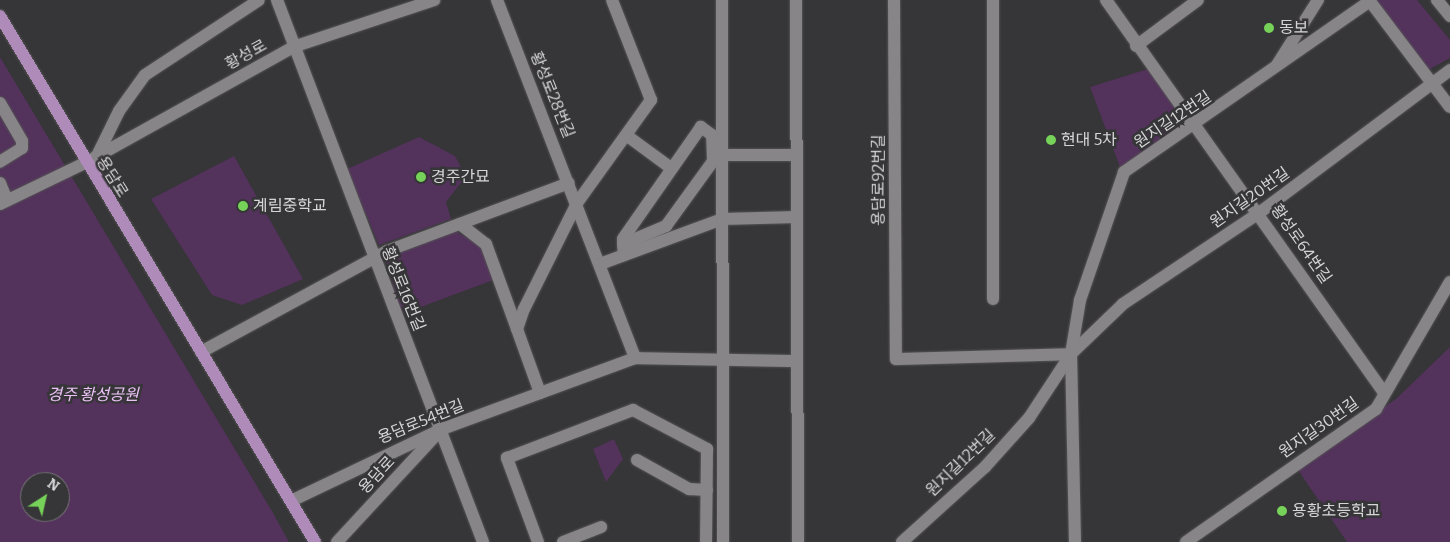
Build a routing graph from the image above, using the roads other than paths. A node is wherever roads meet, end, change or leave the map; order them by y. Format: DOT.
graph roads {
  1 [pos="260,0"];
  2 [pos="277,0"];
  3 [pos="434,0"];
  4 [pos="496,0"];
  5 [pos="612,0"];
  6 [pos="722,0"];
  7 [pos="796,0"];
  8 [pos="894,0"];
  9 [pos="993,0"];
  10 [pos="1106,0"];
  11 [pos="1198,0"];
  12 [pos="1318,0"];
  13 [pos="1437,0"];
  14 [pos="1369,1"];
  15 [pos="0,16"];
  16 [pos="1450,16"];
  17 [pos="1136,46"];
  18 [pos="293,47"];
  19 [pos="1450,70"];
  20 [pos="1273,71"];
  21 [pos="1431,82"];
  22 [pos="0,103"];
  23 [pos="1450,107"];
  24 [pos="1194,126"];
  25 [pos="626,135"];
  26 [pos="797,154"];
  27 [pos="722,155"];
  28 [pos="97,156"];
  29 [pos="0,162"];
  30 [pos="84,163"];
  31 [pos="672,168"];
  32 [pos="569,182"];
  33 [pos="0,183"];
  34 [pos="4,202"];
  35 [pos="577,203"];
  36 [pos="1259,213"];
  37 [pos="797,217"];
  38 [pos="722,219"];
  39 [pos="460,224"];
  40 [pos="624,250"];
  41 [pos="373,258"];
  42 [pos="600,264"];
  43 [pos="1450,282"];
  44 [pos="993,299"];
  45 [pos="517,329"];
  46 [pos="201,352"];
  47 [pos="1071,354"];
  48 [pos="634,358"];
  49 [pos="725,360"];
  50 [pos="797,361"];
  51 [pos="1383,391"];
  52 [pos="540,393"];
  53 [pos="442,429"];
  54 [pos="637,460"];
  55 [pos="707,490"];
  56 [pos="292,501"];
  57 [pos="601,527"];
  58 [pos="315,542"];
  59 [pos="337,542"];
  60 [pos="483,542"];
  61 [pos="538,542"];
  62 [pos="562,542"];
  63 [pos="706,542"];
  64 [pos="723,542"];
  65 [pos="798,542"];
  66 [pos="902,542"];
  67 [pos="1074,542"];
  68 [pos="1186,542"];
  1 -- 28 [label="street"];
  2 -- 18 [label="street, 황성로16번길"];
  3 -- 18 [label="street, 황성로"];
  4 -- 32 [label="street, 황성로28번길"];
  5 -- 25 [label="street"];
  6 -- 27 [label="street"];
  7 -- 26 [label="street"];
  8 -- 47 [label="street, 용담로92번길"];
  9 -- 44 [label="street"];
  10 -- 17 [label="street, 황성로64번길"];
  11 -- 17 [label="street"];
  12 -- 20 [label="street"];
  13 -- 16 [label="street"];
  14 -- 20 [label="street, 원지길12번길"];
  14 -- 21 [label="street"];
  15 -- 30 [label="main road, 용담로"];
  17 -- 24 [label="street, 황성로64번길"];
  18 -- 28 [label="street, 황성로"];
  18 -- 41 [label="street, 황성로16번길"];
  19 -- 21 [label="street, 원지길20번길"];
  20 -- 24 [label="street, 원지길12번길"];
  21 -- 23 [label="street"];
  21 -- 36 [label="street, 원지길20번길"];
  22 -- 29 [label="street"];
  24 -- 36 [label="street, 황성로64번길"];
  24 -- 47 [label="street, 원지길12번길"];
  25 -- 31 [label="street"];
  25 -- 35 [label="street"];
  26 -- 27 [label="street"];
  26 -- 37 [label="street"];
  27 -- 38 [label="street"];
  28 -- 30 [label="street, 황성로"];
  30 -- 34 [label="street, 황성로"];
  30 -- 46 [label="main road, 용담로"];
  31 -- 40 [label="street"];
  31 -- 40 [label="street"];
  32 -- 35 [label="street, 황성로28번길"];
  32 -- 39 [label="street"];
  33 -- 34 [label="street"];
  35 -- 42 [label="street, 황성로28번길"];
  35 -- 45 [label="street"];
  36 -- 47 [label="street, 원지길20번길"];
  36 -- 51 [label="street, 황성로64번길"];
  37 -- 38 [label="street"];
  37 -- 50 [label="street"];
  38 -- 40 [label="street"];
  38 -- 49 [label="street"];
  39 -- 41 [label="street"];
  39 -- 45 [label="street"];
  40 -- 42 [label="street"];
  41 -- 46 [label="street"];
  41 -- 53 [label="street, 황성로16번길"];
  42 -- 48 [label="street, 황성로28번길"];
  43 -- 51 [label="street, 원지길30번길"];
  45 -- 52 [label="street"];
  46 -- 56 [label="main road, 용담로"];
  47 -- 66 [label="street, 원지길12번길"];
  47 -- 67 [label="street, 원지길12번길"];
  48 -- 49 [label="street, 용담로54번길"];
  48 -- 52 [label="street, 용담로54번길"];
  49 -- 50 [label="street, 용담로54번길"];
  49 -- 64 [label="street"];
  50 -- 65 [label="street"];
  51 -- 68 [label="street, 원지길30번길"];
  52 -- 53 [label="street, 용담로54번길"];
  53 -- 56 [label="street, 용담로54번길"];
  53 -- 59 [label="street, 용담로"];
  53 -- 60 [label="street, 황성로16번길"];
  54 -- 55 [label="street"];
  55 -- 61 [label="street"];
  55 -- 63 [label="street"];
  56 -- 58 [label="main road, 용담로"];
  57 -- 62 [label="street"];
}
